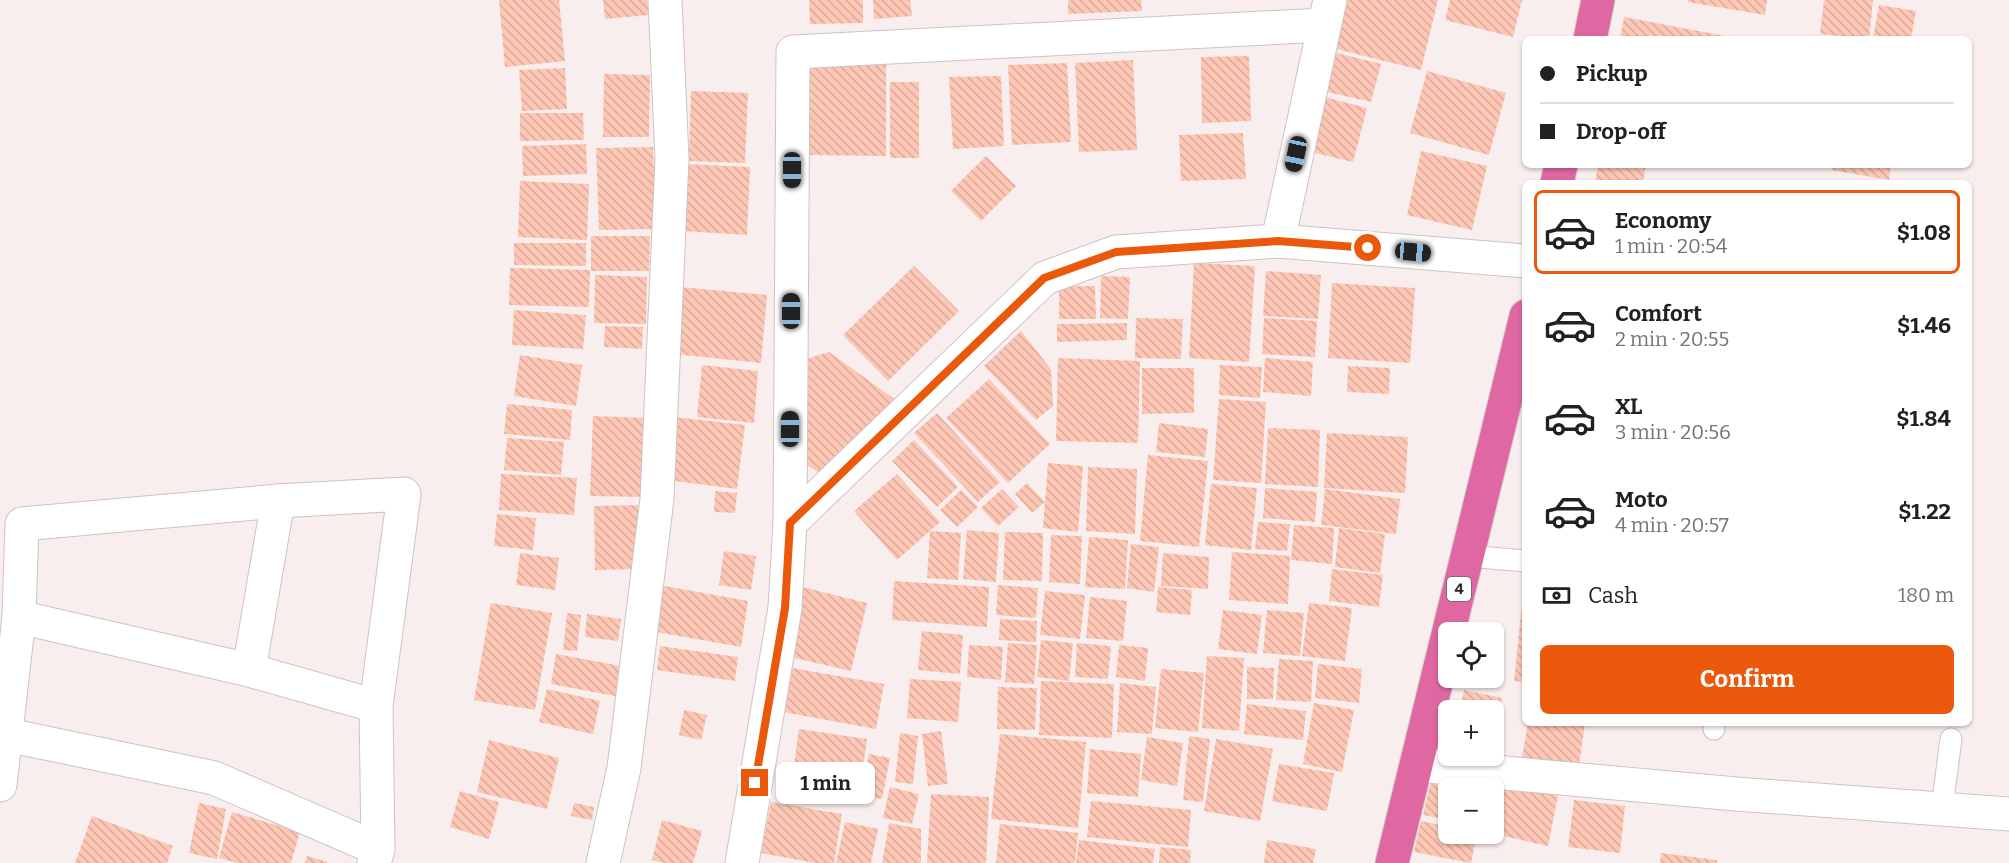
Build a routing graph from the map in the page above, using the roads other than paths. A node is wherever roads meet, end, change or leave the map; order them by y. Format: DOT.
graph roads {
  1 [pos="665,0"];
  2 [pos="1598,0"];
  3 [pos="1327,12"];
  4 [pos="1591,36"];
  5 [pos="1278,241"];
  6 [pos="1522,261"];
  7 [pos="1522,332"];
  8 [pos="278,501"];
  9 [pos="790,523"];
  10 [pos="1467,556"];
  11 [pos="1522,561"];
  12 [pos="19,617"];
  13 [pos="249,670"];
  14 [pos="376,706"];
  15 [pos="7,735"];
  16 [pos="1951,739"];
  17 [pos="1418,765"];
  18 [pos="0,785"];
  19 [pos="1942,808"];
  20 [pos="2009,814"];
  21 [pos="376,856"];
  22 [pos="603,863"];
  23 [pos="742,863"];
  24 [pos="1392,863"];
  1 -- 22 [label="street"];
  2 -- 4 [label="highway"];
  3 -- 5 [label="street"];
  3 -- 9 [label="street"];
  5 -- 6 [label="street"];
  5 -- 9 [label="street"];
  7 -- 10 [label="highway, 4"];
  8 -- 12 [label="street"];
  8 -- 13 [label="street"];
  8 -- 14 [label="street"];
  9 -- 23 [label="street"];
  10 -- 11 [label="lane"];
  10 -- 17 [label="highway, 4"];
  12 -- 13 [label="street"];
  12 -- 15 [label="street"];
  13 -- 14 [label="street"];
  14 -- 21 [label="street"];
  15 -- 18 [label="street"];
  15 -- 21 [label="street"];
  16 -- 19 [label="lane"];
  17 -- 19 [label="street"];
  17 -- 24 [label="highway, 4"];
  19 -- 20 [label="street"];
}
